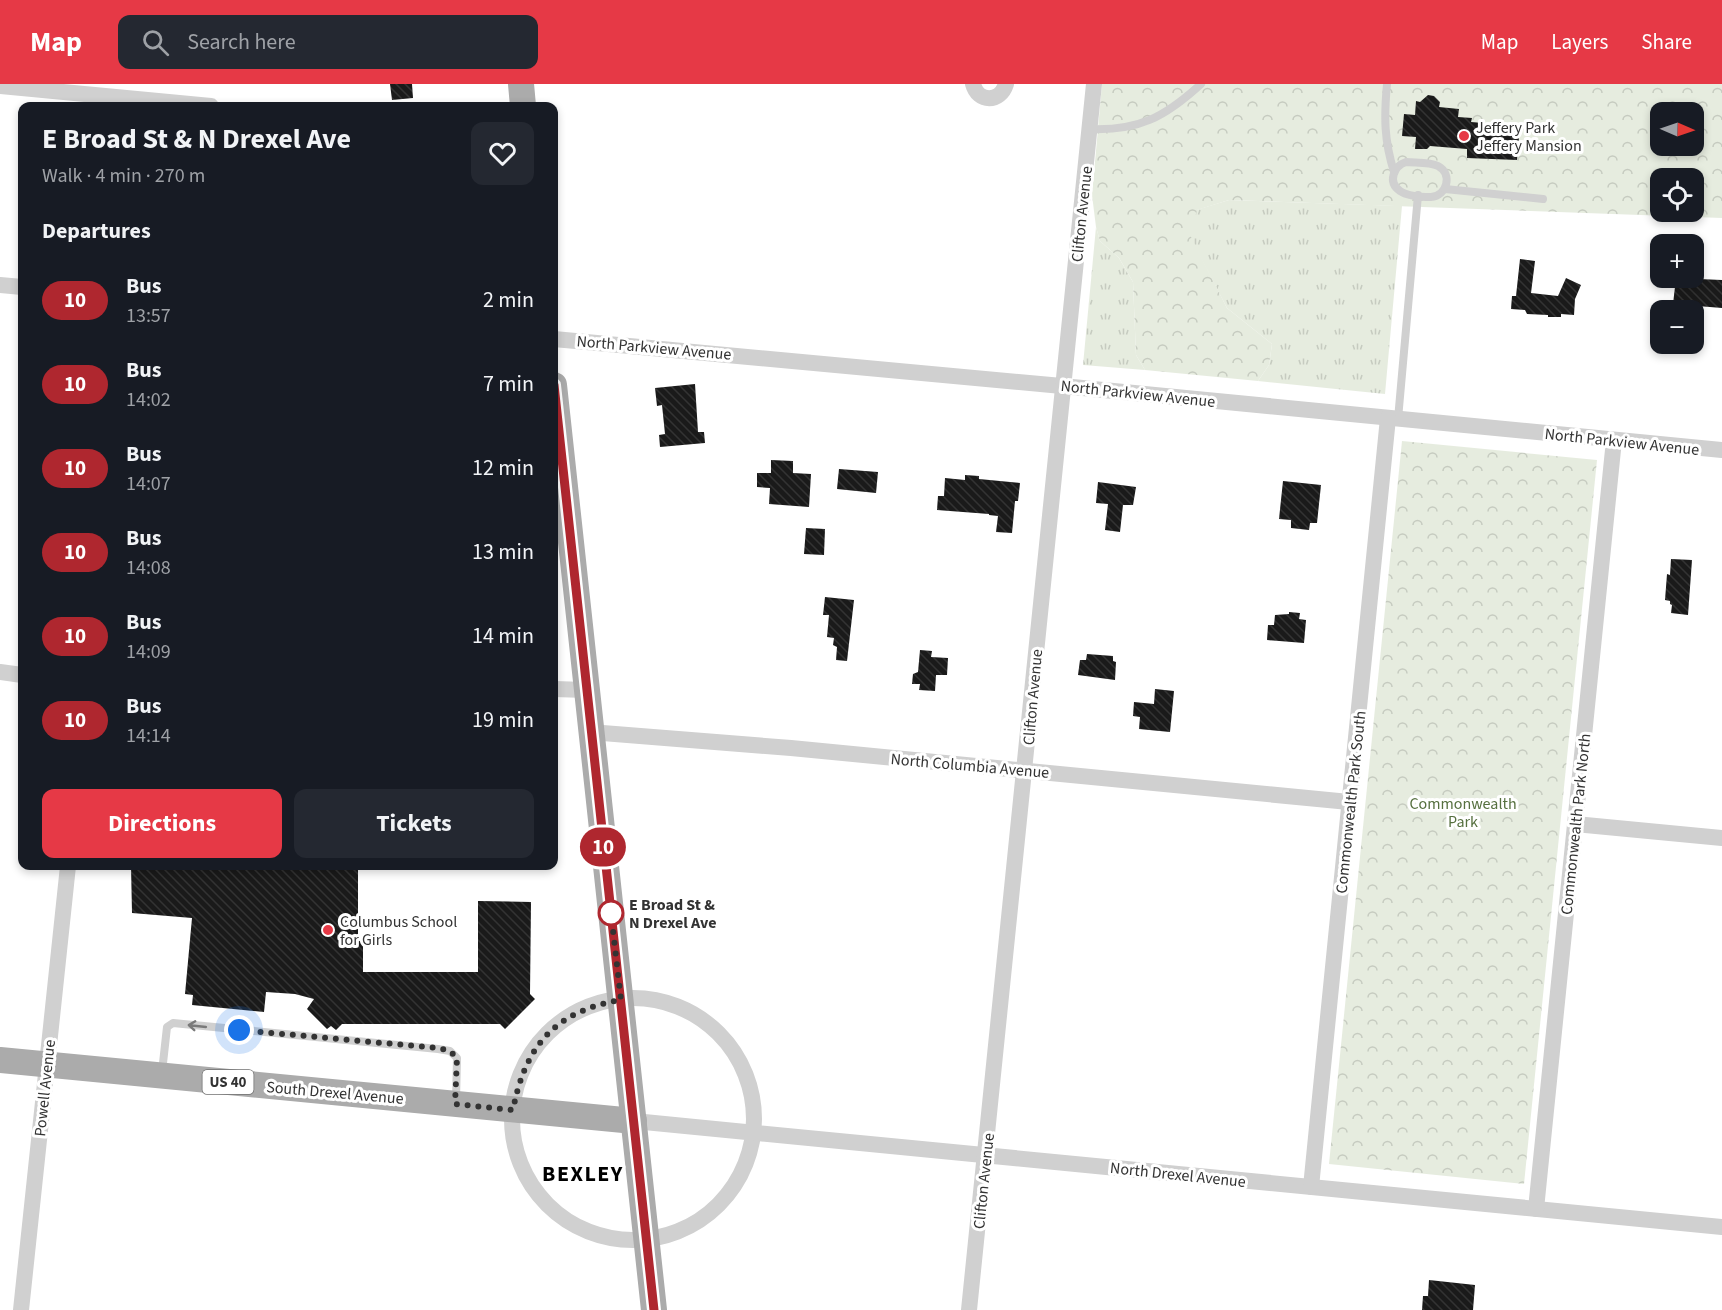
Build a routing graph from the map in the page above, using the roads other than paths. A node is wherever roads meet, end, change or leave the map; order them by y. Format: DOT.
graph roads {
  1 [pos="521,84"];
  2 [pos="973,84"];
  3 [pos="1006,84"];
  4 [pos="1094,84"];
  5 [pos="1201,84"];
  6 [pos="1387,84"];
  7 [pos="0,86"];
  8 [pos="148,97"];
  9 [pos="183,102"];
  10 [pos="523,102"];
  11 [pos="1089,129"];
  12 [pos="1394,172"];
  13 [pos="1445,189"];
  14 [pos="1418,195"];
  15 [pos="1543,199"];
  16 [pos="0,285"];
  17 [pos="18,287"];
  18 [pos="558,339"];
  19 [pos="1062,386"];
  20 [pos="1393,418"];
  21 [pos="558,424"];
  22 [pos="1614,440"];
  23 [pos="1722,450"];
  24 [pos="0,672"];
  25 [pos="18,674"];
  26 [pos="558,689"];
  27 [pos="586,690"];
  28 [pos="590,732"];
  29 [pos="1025,771"];
  30 [pos="1349,802"];
  31 [pos="1575,824"];
  32 [pos="1722,838"];
  33 [pos="68,870"];
  34 [pos="621,1000"];
  35 [pos="0,1060"];
  36 [pos="47,1065"];
  37 [pos="162,1076"];
  38 [pos="455,1104"];
  39 [pos="513,1110"];
  40 [pos="633,1121"];
  41 [pos="753,1132"];
  42 [pos="986,1155"];
  43 [pos="1311,1187"];
  44 [pos="1536,1209"];
  45 [pos="1722,1227"];
  46 [pos="646,1239"];
  47 [pos="21,1310"];
  48 [pos="654,1310"];
  49 [pos="969,1310"];
  1 -- 10 [label="main road"];
  2 -- 3 [label="street"];
  4 -- 11 [label="street, Clifton Avenue"];
  5 -- 11 [label="lane"];
  6 -- 12 [label="lane"];
  7 -- 8 [label="street"];
  8 -- 9 [label="street"];
  11 -- 19 [label="street, Clifton Avenue"];
  12 -- 13 [label="lane"];
  12 -- 14 [label="lane"];
  13 -- 14 [label="lane"];
  13 -- 15 [label="lane"];
  14 -- 20 [label="lane"];
  16 -- 17 [label="street"];
  18 -- 19 [label="street, North Parkview Avenue"];
  19 -- 20 [label="street, North Parkview Avenue"];
  19 -- 29 [label="street, Clifton Avenue"];
  20 -- 22 [label="street, North Parkview Avenue"];
  20 -- 30 [label="street, Commonwealth Park South"];
  21 -- 27 [label="main road"];
  22 -- 23 [label="street, North Parkview Avenue"];
  22 -- 31 [label="street, Commonwealth Park North"];
  24 -- 25 [label="street"];
  26 -- 27 [label="street"];
  27 -- 28 [label="main road"];
  28 -- 29 [label="street, North Columbia Avenue"];
  28 -- 34 [label="main road"];
  29 -- 30 [label="street, North Columbia Avenue"];
  29 -- 42 [label="street, Clifton Avenue"];
  30 -- 43 [label="street, Commonwealth Park South"];
  31 -- 32 [label="street"];
  31 -- 44 [label="street, Commonwealth Park North"];
  33 -- 36 [label="street, Powell Avenue"];
  34 -- 39 [label="street"];
  34 -- 40 [label="main road"];
  34 -- 41 [label="street"];
  35 -- 36 [label="main road, South Drexel Avenue / US 40"];
  36 -- 37 [label="main road, South Drexel Avenue / US 40"];
  36 -- 47 [label="street, Powell Avenue"];
  37 -- 38 [label="main road, South Drexel Avenue / US 40"];
  38 -- 37 [label="lane, one-way"];
  38 -- 39 [label="main road, South Drexel Avenue / US 40"];
  39 -- 40 [label="main road, South Drexel Avenue / US 40"];
  39 -- 46 [label="street"];
  40 -- 41 [label="street, North Drexel Avenue"];
  40 -- 46 [label="main road"];
  41 -- 42 [label="street, North Drexel Avenue"];
  41 -- 46 [label="street"];
  42 -- 43 [label="street, North Drexel Avenue"];
  42 -- 49 [label="street, Clifton Avenue"];
  43 -- 44 [label="street, North Drexel Avenue"];
  44 -- 45 [label="street, North Drexel Avenue"];
  46 -- 48 [label="main road"];
}
